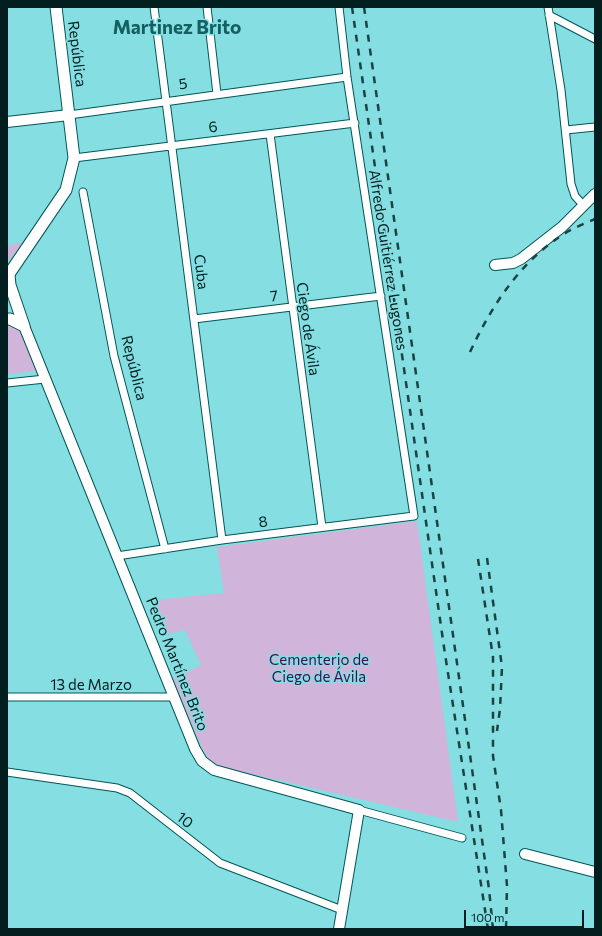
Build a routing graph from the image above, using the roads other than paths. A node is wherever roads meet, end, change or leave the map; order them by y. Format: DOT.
graph roads {
  1 [pos="56,7"];
  2 [pos="154,7"];
  3 [pos="207,7"];
  4 [pos="339,7"];
  5 [pos="548,7"];
  6 [pos="550,15"];
  7 [pos="595,39"];
  8 [pos="347,78"];
  9 [pos="217,94"];
  10 [pos="166,102"];
  11 [pos="69,114"];
  12 [pos="22,120"];
  13 [pos="7,122"];
  14 [pos="355,123"];
  15 [pos="595,127"];
  16 [pos="7,129"];
  17 [pos="566,130"];
  18 [pos="270,134"];
  19 [pos="171,145"];
  20 [pos="74,158"];
  21 [pos="83,192"];
  22 [pos="595,194"];
  23 [pos="584,206"];
  24 [pos="495,265"];
  25 [pos="8,276"];
  26 [pos="380,296"];
  27 [pos="7,302"];
  28 [pos="292,307"];
  29 [pos="7,319"];
  30 [pos="194,319"];
  31 [pos="24,326"];
  32 [pos="45,379"];
  33 [pos="7,383"];
  34 [pos="414,516"];
  35 [pos="322,527"];
  36 [pos="222,540"];
  37 [pos="165,549"];
  38 [pos="117,556"];
  39 [pos="7,697"];
  40 [pos="174,697"];
  41 [pos="7,772"];
  42 [pos="359,810"];
  43 [pos="462,838"];
  44 [pos="525,854"];
  45 [pos="595,872"];
  46 [pos="342,910"];
  47 [pos="339,929"];
  1 -- 11 [label="main road, República"];
  2 -- 10 [label="street, Cuba"];
  3 -- 9 [label="street"];
  4 -- 8 [label="street, Alfredo Guitiérrez Lugones"];
  5 -- 6 [label="street"];
  6 -- 7 [label="street"];
  6 -- 17 [label="street"];
  8 -- 9 [label="street, 5"];
  8 -- 14 [label="street, Alfredo Guitiérrez Lugones"];
  9 -- 10 [label="street, 5"];
  10 -- 11 [label="street, 5"];
  10 -- 19 [label="street, Cuba"];
  11 -- 12 [label="street, 5"];
  11 -- 20 [label="main road, República"];
  12 -- 13 [label="street, 5"];
  12 -- 16 [label="street, 5"];
  14 -- 18 [label="street, 6"];
  14 -- 26 [label="street, Alfredo Guitiérrez Lugones"];
  15 -- 17 [label="street"];
  17 -- 23 [label="street"];
  18 -- 19 [label="street, 6"];
  18 -- 28 [label="street, Ciego de Ávila"];
  19 -- 20 [label="street, 6"];
  19 -- 30 [label="street, Cuba"];
  20 -- 25 [label="main road, República"];
  21 -- 37 [label="street, República"];
  22 -- 23 [label="street"];
  23 -- 24 [label="street"];
  25 -- 31 [label="main road"];
  26 -- 28 [label="street, 7"];
  26 -- 34 [label="street, Alfredo Guitiérrez Lugones"];
  27 -- 31 [label="main road"];
  28 -- 30 [label="street, 7"];
  28 -- 35 [label="street, Ciego de Ávila"];
  29 -- 31 [label="main road"];
  30 -- 36 [label="street, Cuba"];
  31 -- 32 [label="street, Pedro Martínez Brito"];
  32 -- 33 [label="street"];
  32 -- 38 [label="street, Pedro Martínez Brito"];
  34 -- 35 [label="street, 8"];
  35 -- 36 [label="street, 8"];
  36 -- 37 [label="street, 8"];
  37 -- 38 [label="street, 8"];
  38 -- 40 [label="street, Pedro Martínez Brito"];
  39 -- 40 [label="street, 13 de Marzo"];
  40 -- 42 [label="street, Pedro Martínez Brito"];
  41 -- 46 [label="street, 10"];
  42 -- 43 [label="street, Pedro Martínez Brito"];
  42 -- 46 [label="street"];
  44 -- 45 [label="street"];
  46 -- 47 [label="street"];
}
